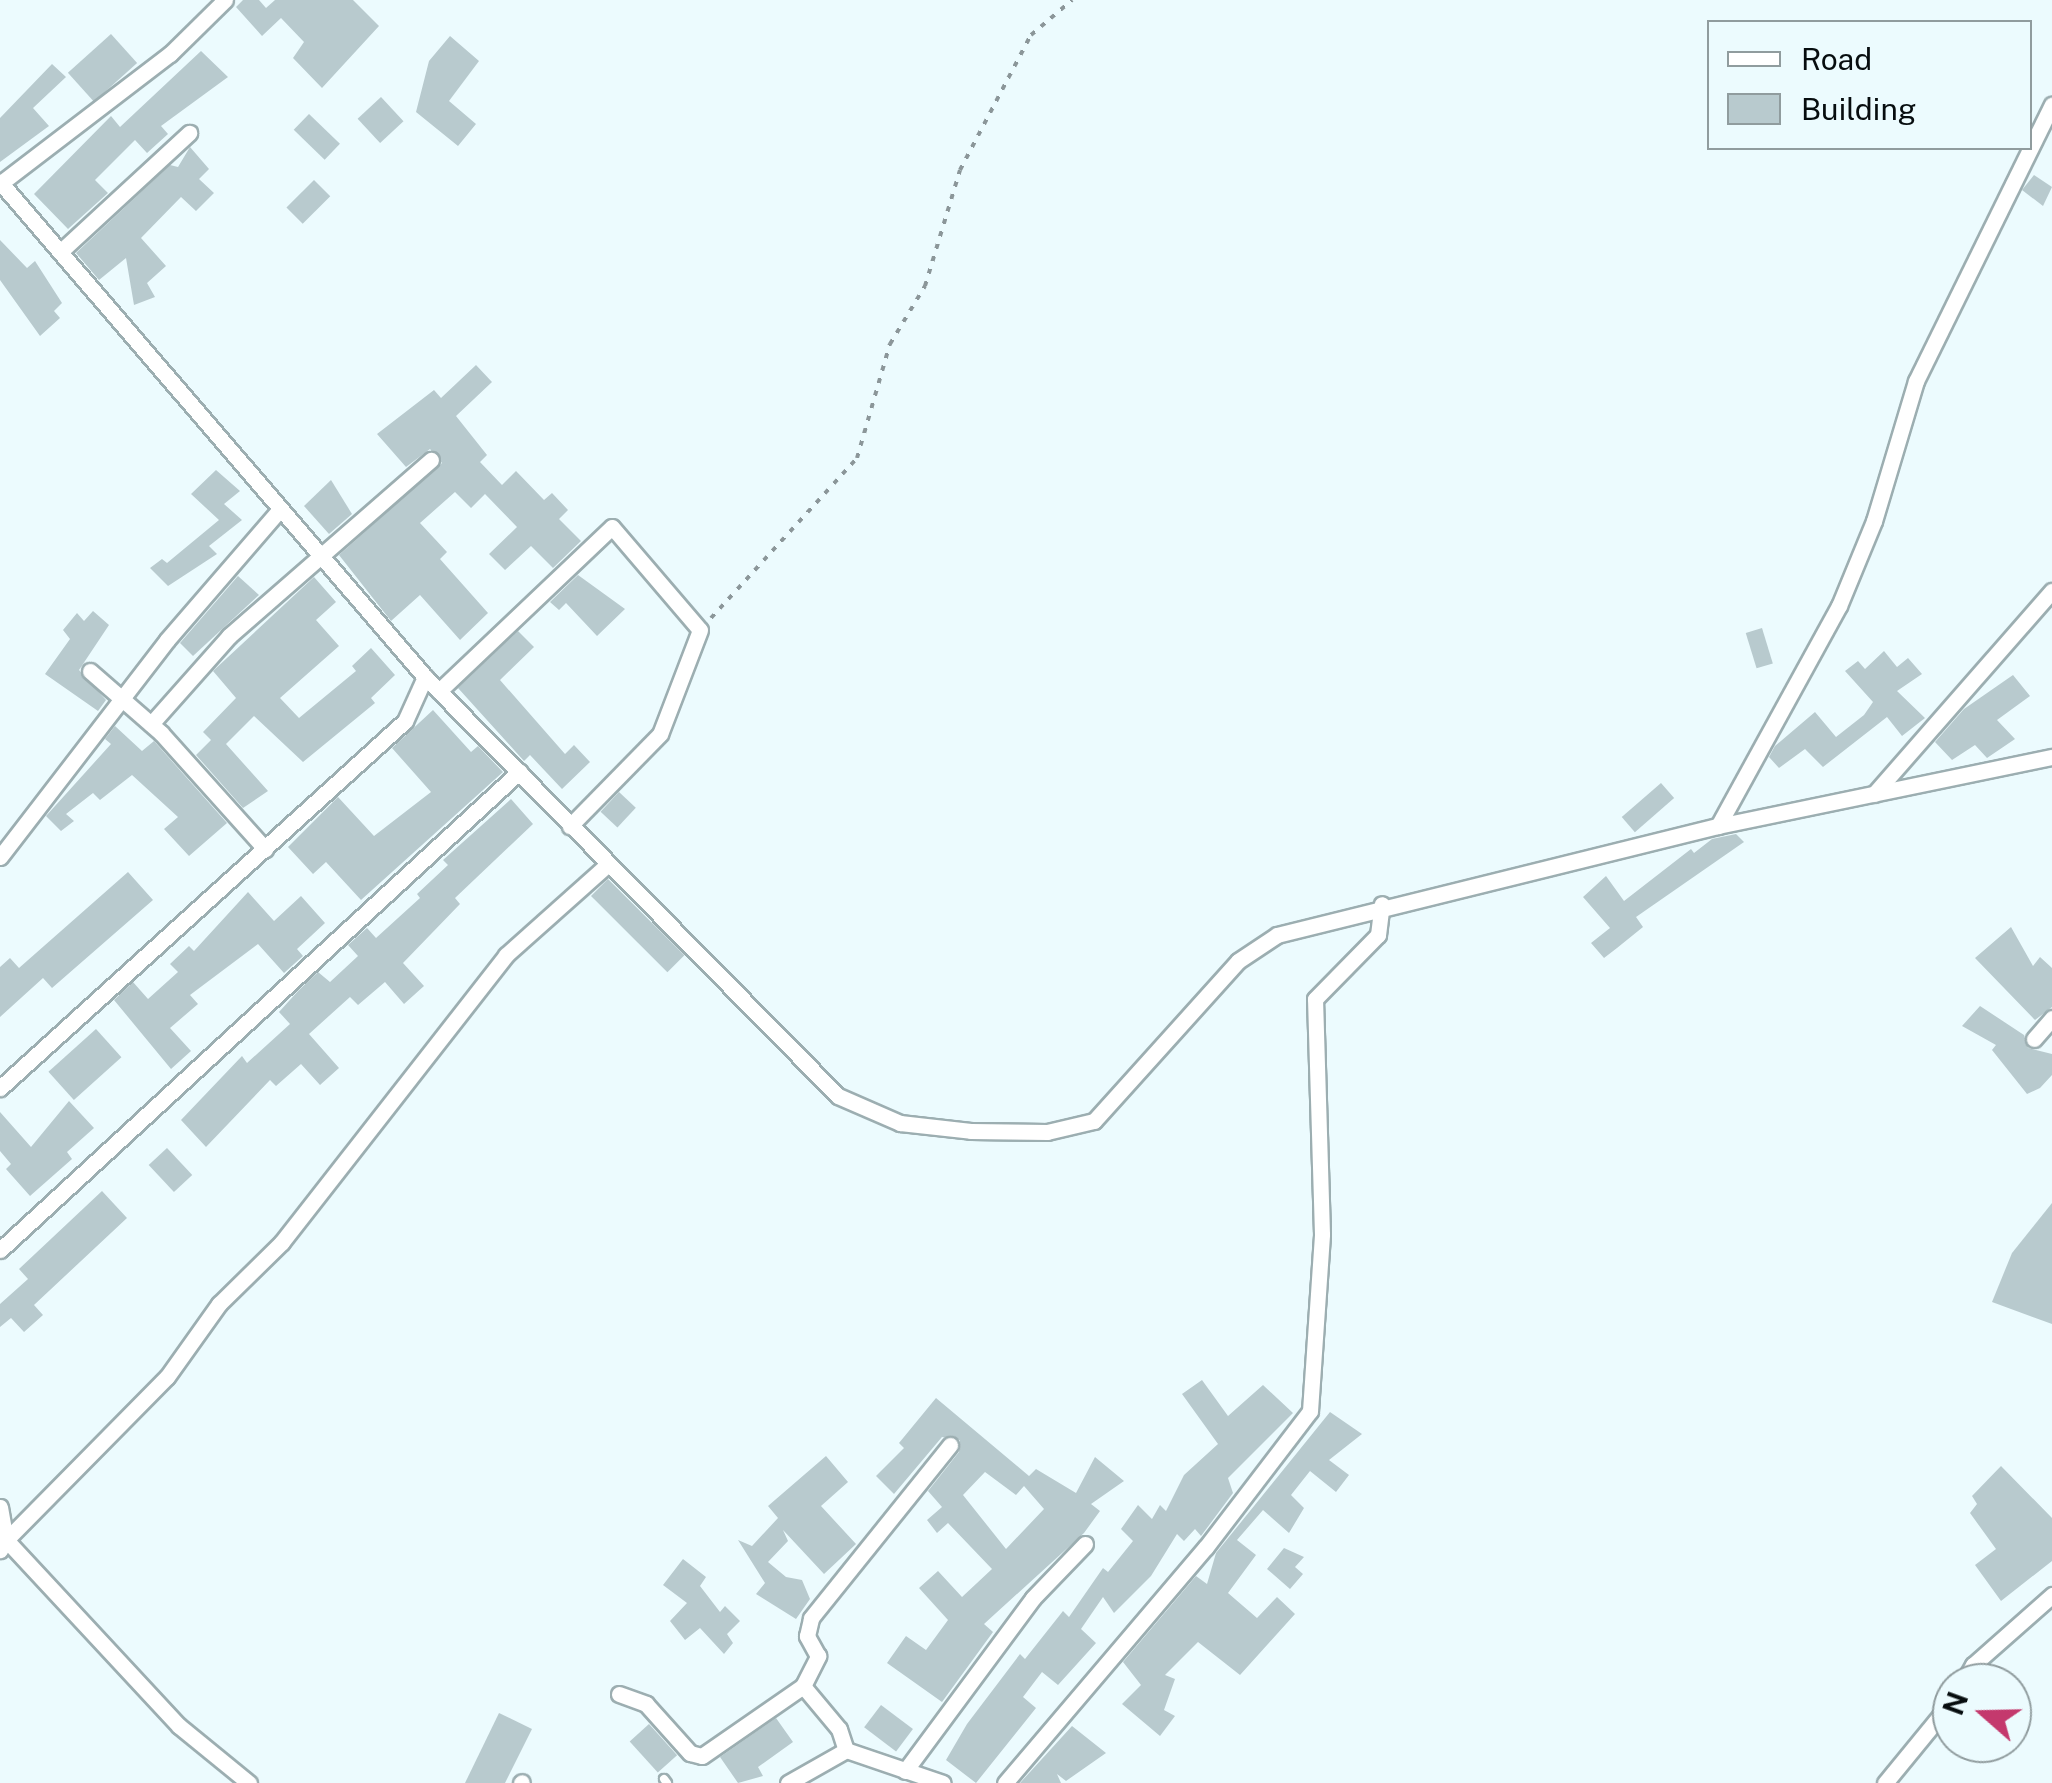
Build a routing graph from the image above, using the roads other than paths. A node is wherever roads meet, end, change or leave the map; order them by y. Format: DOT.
graph roads {
  1 [pos="225,0"];
  2 [pos="2052,104"];
  3 [pos="189,133"];
  4 [pos="2032,145"];
  5 [pos="2029,150"];
  6 [pos="0,183"];
  7 [pos="60,252"];
  8 [pos="431,460"];
  9 [pos="280,509"];
  10 [pos="320,556"];
  11 [pos="2052,590"];
  12 [pos="90,671"];
  13 [pos="425,677"];
  14 [pos="439,692"];
  15 [pos="122,698"];
  16 [pos="151,724"];
  17 [pos="2052,756"];
  18 [pos="519,772"];
  19 [pos="1874,794"];
  20 [pos="564,820"];
  21 [pos="1718,826"];
  22 [pos="265,849"];
  23 [pos="0,857"];
  24 [pos="607,865"];
  25 [pos="1382,904"];
  26 [pos="2052,1018"];
  27 [pos="2034,1039"];
  28 [pos="0,1088"];
  29 [pos="0,1250"];
  30 [pos="950,1445"];
  31 [pos="0,1507"];
  32 [pos="1085,1544"];
  33 [pos="3,1545"];
  34 [pos="2052,1595"];
  35 [pos="1975,1663"];
  36 [pos="803,1686"];
  37 [pos="619,1694"];
  38 [pos="1932,1725"];
  39 [pos="846,1750"];
  40 [pos="905,1771"];
  41 [pos="249,1783"];
  42 [pos="788,1783"];
  43 [pos="943,1783"];
  44 [pos="1005,1783"];
  45 [pos="1885,1783"];
  1 -- 6 [label="street"];
  2 -- 4 [label="street"];
  3 -- 7 [label="street"];
  5 -- 21 [label="street"];
  6 -- 7 [label="street"];
  7 -- 9 [label="street"];
  8 -- 10 [label="street"];
  9 -- 10 [label="street"];
  9 -- 15 [label="street"];
  10 -- 13 [label="street"];
  10 -- 16 [label="street"];
  11 -- 19 [label="street"];
  12 -- 15 [label="street"];
  13 -- 14 [label="street"];
  13 -- 22 [label="street"];
  14 -- 18 [label="street"];
  14 -- 20 [label="street"];
  15 -- 16 [label="street"];
  15 -- 23 [label="street"];
  16 -- 22 [label="street"];
  17 -- 19 [label="street"];
  18 -- 20 [label="street"];
  18 -- 29 [label="street"];
  19 -- 21 [label="street"];
  20 -- 24 [label="street"];
  21 -- 25 [label="street"];
  22 -- 28 [label="street"];
  24 -- 25 [label="street"];
  24 -- 33 [label="street"];
  25 -- 44 [label="street"];
  26 -- 27 [label="street"];
  30 -- 36 [label="street"];
  31 -- 33 [label="street"];
  32 -- 40 [label="street"];
  33 -- 41 [label="street"];
  34 -- 35 [label="street"];
  36 -- 37 [label="street"];
  36 -- 39 [label="street"];
  38 -- 45 [label="street"];
  39 -- 40 [label="street"];
  39 -- 42 [label="street"];
  40 -- 43 [label="street"];
}
